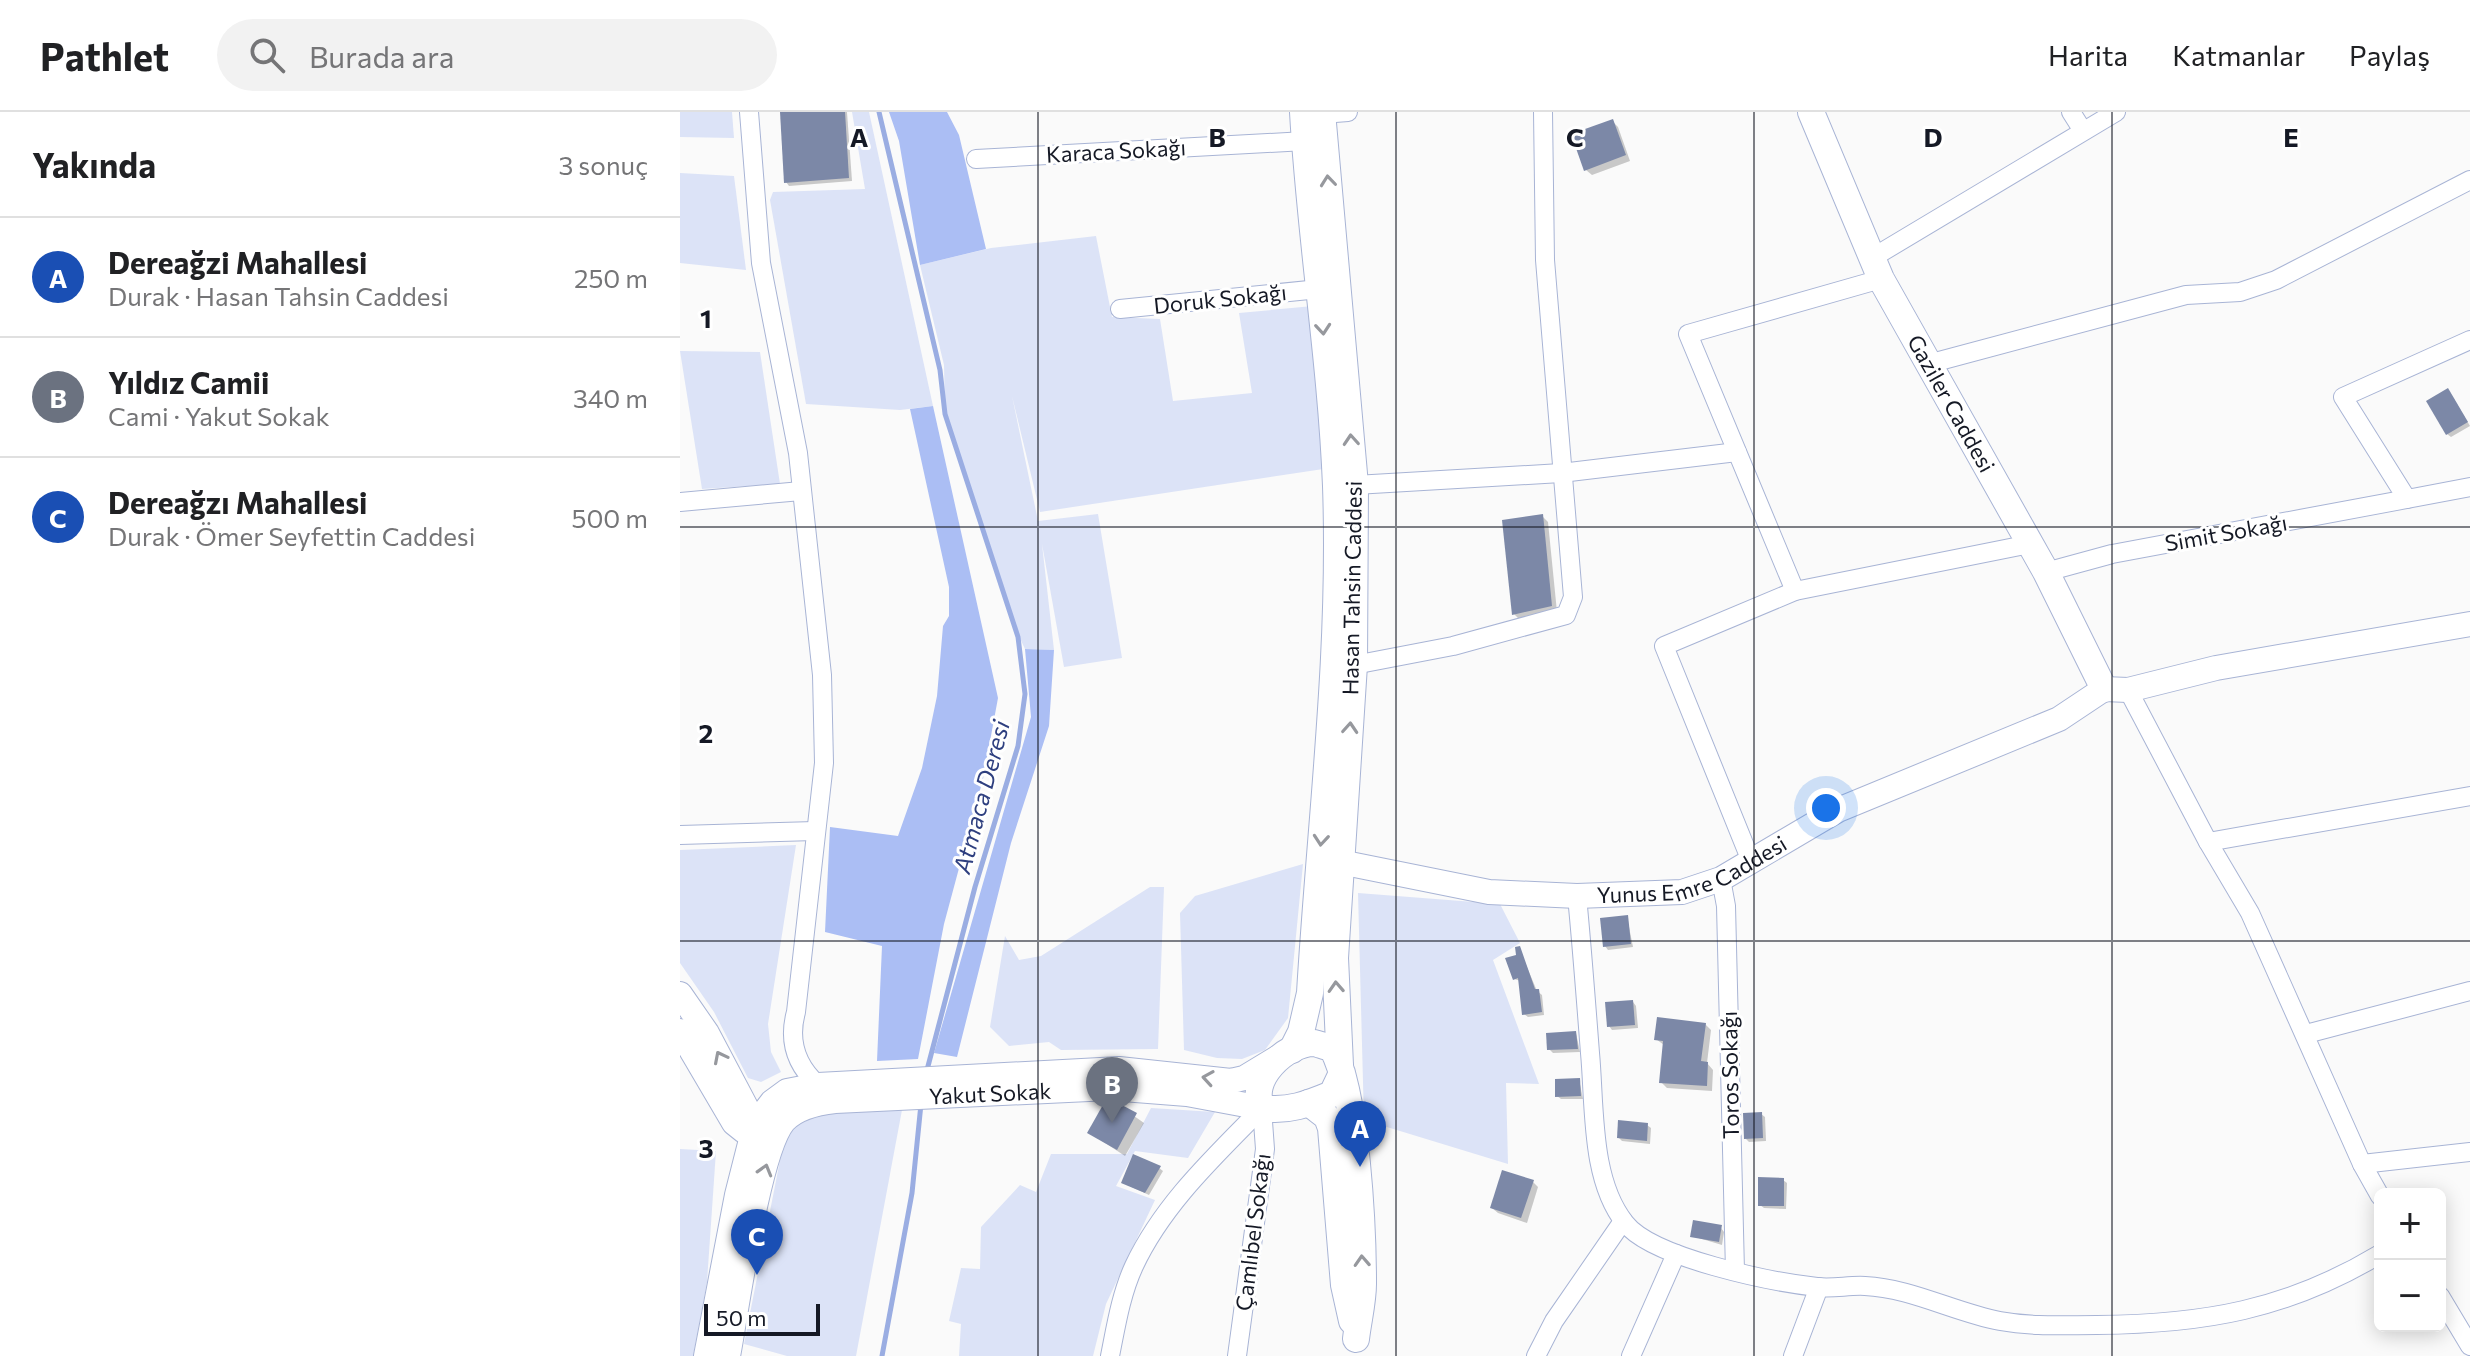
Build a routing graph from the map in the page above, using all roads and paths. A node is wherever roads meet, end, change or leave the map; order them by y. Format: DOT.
graph roads {
  1 [pos="749,112"];
  2 [pos="1324,112"];
  3 [pos="1543,112"];
  4 [pos="1811,112"];
  5 [pos="2071,112"];
  6 [pos="2116,112"];
  7 [pos="2083,131"];
  8 [pos="1305,141"];
  9 [pos="976,159"];
  10 [pos="2470,180"];
  11 [pos="1876,268"];
  12 [pos="1319,289"];
  13 [pos="1120,309"];
  14 [pos="2470,340"];
  15 [pos="1928,364"];
  16 [pos="1737,452"];
  17 [pos="1561,473"];
  18 [pos="1355,485"];
  19 [pos="2470,487"];
  20 [pos="801,491"];
  21 [pos="2407,499"];
  22 [pos="680,502"];
  23 [pos="2030,544"];
  24 [pos="2046,572"];
  25 [pos="1795,591"];
  26 [pos="2470,624"];
  27 [pos="1354,665"];
  28 [pos="2116,689"];
  29 [pos="2470,796"];
  30 [pos="815,831"];
  31 [pos="680,835"];
  32 [pos="2208,842"];
  33 [pos="1751,861"];
  34 [pos="1340,862"];
  35 [pos="1721,879"];
  36 [pos="1577,896"];
  37 [pos="2470,991"];
  38 [pos="680,994"];
  39 [pos="680,1031"];
  40 [pos="2306,1034"];
  41 [pos="1286,1053"];
  42 [pos="1341,1069"];
  43 [pos="818,1085"];
  44 [pos="924,1088"];
  45 [pos="719,1102"];
  46 [pos="1309,1103"];
  47 [pos="1262,1108"];
  48 [pos="762,1131"];
  49 [pos="2470,1152"];
  50 [pos="2362,1164"];
  51 [pos="2376,1188"];
  52 [pos="737,1195"];
  53 [pos="1623,1221"];
  54 [pos="1676,1254"];
  55 [pos="2374,1258"];
  56 [pos="1735,1271"];
  57 [pos="1819,1287"];
  58 [pos="2446,1306"];
  59 [pos="2470,1346"];
  60 [pos="1356,1347"];
  61 [pos="706,1356"];
  62 [pos="728,1356"];
  63 [pos="1110,1356"];
  64 [pos="1237,1356"];
  65 [pos="1536,1356"];
  66 [pos="1631,1356"];
  67 [pos="1793,1356"];
  1 -- 20 [label="street"];
  2 -- 8 [label="main road, Hasan Tahsin Caddesi"];
  18 -- 2 [label="main road, Hasan Tahsin Caddesi, one-way"];
  3 -- 17 [label="street"];
  4 -- 11 [label="main road, Gaziler Caddesi"];
  5 -- 7 [label="street"];
  6 -- 7 [label="street"];
  7 -- 11 [label="street"];
  8 -- 9 [label="street, Karaca Sokağı"];
  8 -- 12 [label="main road, Hasan Tahsin Caddesi"];
  10 -- 15 [label="street"];
  11 -- 15 [label="main road, Gaziler Caddesi"];
  11 -- 16 [label="street"];
  12 -- 13 [label="street, Doruk Sokağı"];
  12 -- 41 [label="main road, Hasan Tahsin Caddesi, one-way"];
  14 -- 21 [label="street"];
  15 -- 23 [label="main road, Gaziler Caddesi"];
  16 -- 17 [label="street"];
  16 -- 25 [label="street"];
  17 -- 18 [label="street"];
  17 -- 27 [label="street"];
  18 -- 27 [label="main road, Hasan Tahsin Caddesi"];
  19 -- 21 [label="street, Simit Sokağı"];
  20 -- 22 [label="street"];
  20 -- 30 [label="street"];
  21 -- 24 [label="street, Simit Sokağı"];
  23 -- 24 [label="main road, Gaziler Caddesi"];
  23 -- 25 [label="street"];
  24 -- 28 [label="main road, Gaziler Caddesi"];
  25 -- 33 [label="street"];
  26 -- 28 [label="street, Yunus Emre Caddesi"];
  34 -- 27 [label="main road, Hasan Tahsin Caddesi, one-way"];
  28 -- 32 [label="street"];
  28 -- 33 [label="street, Yunus Emre Caddesi"];
  29 -- 32 [label="street"];
  30 -- 31 [label="street"];
  30 -- 43 [label="street"];
  32 -- 40 [label="street"];
  33 -- 35 [label="street, Yunus Emre Caddesi"];
  34 -- 36 [label="street, Yunus Emre Caddesi"];
  42 -- 34 [label="main road, Hasan Tahsin Caddesi, one-way"];
  35 -- 36 [label="street, Yunus Emre Caddesi"];
  35 -- 56 [label="street, Toros Sokağı"];
  36 -- 53 [label="street"];
  37 -- 40 [label="street"];
  48 -- 38 [label="street, one-way"];
  39 -- 45 [label="street"];
  40 -- 50 [label="street"];
  41 -- 42 [label="main road"];
  41 -- 44 [label="street, Yakut Sokak, one-way"];
  41 -- 47 [label="main road"];
  42 -- 46 [label="main road"];
  60 -- 42 [label="main road, Hasan Tahsin Caddesi, one-way"];
  43 -- 44 [label="street"];
  43 -- 48 [label="street"];
  44 -- 47 [label="street, Yakut Sokak"];
  44 -- 48 [label="street, Yakut Sokak"];
  45 -- 48 [label="street"];
  45 -- 52 [label="street"];
  46 -- 47 [label="main road"];
  46 -- 60 [label="main road, Hasan Tahsin Caddesi"];
  47 -- 63 [label="street"];
  47 -- 64 [label="street, Çamlıbel Sokağı"];
  48 -- 52 [label="street"];
  62 -- 48 [label="street, one-way"];
  49 -- 50 [label="street"];
  50 -- 51 [label="street"];
  52 -- 61 [label="street"];
  53 -- 54 [label="street"];
  53 -- 65 [label="street"];
  54 -- 56 [label="street"];
  54 -- 66 [label="street"];
  55 -- 57 [label="street"];
  56 -- 57 [label="street"];
  57 -- 67 [label="street"];
  58 -- 59 [label="street"];
}
